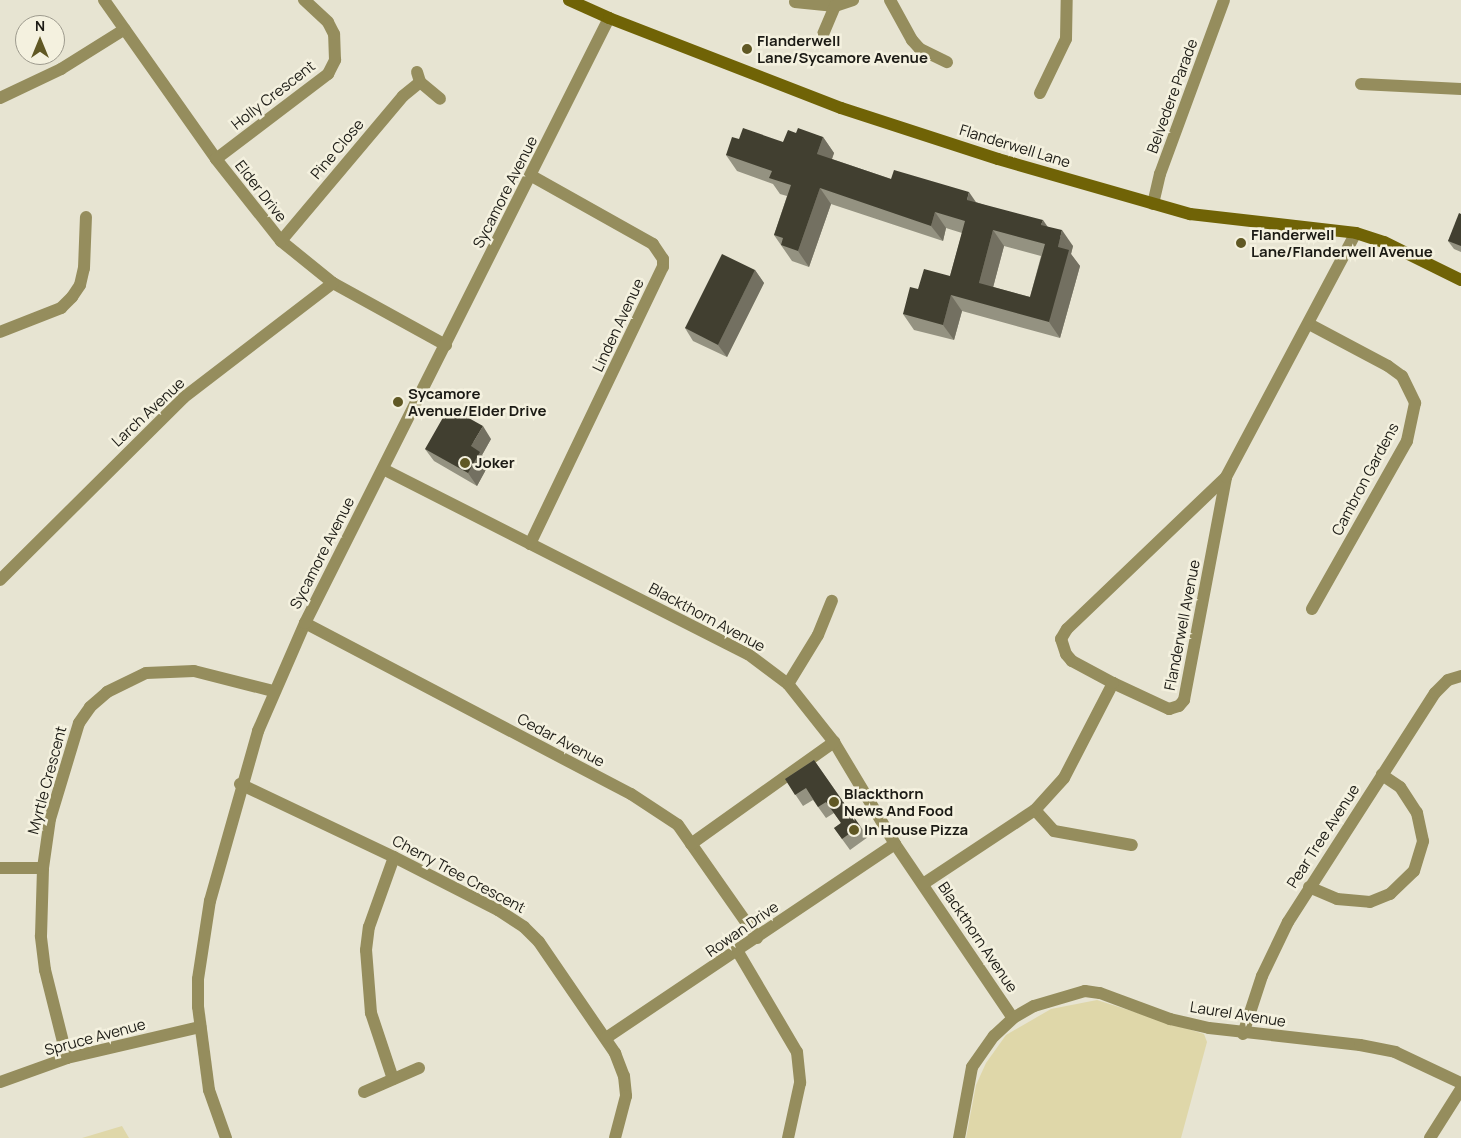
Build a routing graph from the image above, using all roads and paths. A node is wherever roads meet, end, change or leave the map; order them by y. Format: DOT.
graph roads {
  1 [pos="104,0"];
  2 [pos="304,0"];
  3 [pos="569,0"];
  4 [pos="853,0"];
  5 [pos="890,0"];
  6 [pos="1067,0"];
  7 [pos="1224,0"];
  8 [pos="795,2"];
  9 [pos="835,6"];
  10 [pos="608,18"];
  11 [pos="125,29"];
  12 [pos="823,34"];
  13 [pos="947,62"];
  14 [pos="1361,84"];
  15 [pos="1461,89"];
  16 [pos="1040,93"];
  17 [pos="0,98"];
  18 [pos="440,99"];
  19 [pos="216,159"];
  20 [pos="532,176"];
  21 [pos="1153,204"];
  22 [pos="86,217"];
  23 [pos="1356,233"];
  24 [pos="281,241"];
  25 [pos="1461,280"];
  26 [pos="332,283"];
  27 [pos="1309,324"];
  28 [pos="0,332"];
  29 [pos="446,345"];
  30 [pos="383,469"];
  31 [pos="1226,477"];
  32 [pos="530,544"];
  33 [pos="0,580"];
  34 [pos="832,600"];
  35 [pos="1312,609"];
  36 [pos="305,623"];
  37 [pos="1461,676"];
  38 [pos="1113,683"];
  39 [pos="788,684"];
  40 [pos="273,691"];
  41 [pos="834,742"];
  42 [pos="1382,775"];
  43 [pos="240,784"];
  44 [pos="1035,810"];
  45 [pos="691,844"];
  46 [pos="895,844"];
  47 [pos="1132,845"];
  48 [pos="394,857"];
  49 [pos="0,868"];
  50 [pos="43,868"];
  51 [pos="923,884"];
  52 [pos="1309,887"];
  53 [pos="757,938"];
  54 [pos="738,952"];
  55 [pos="1013,1018"];
  56 [pos="200,1027"];
  57 [pos="1243,1034"];
  58 [pos="606,1038"];
  59 [pos="67,1058"];
  60 [pos="419,1068"];
  61 [pos="393,1079"];
  62 [pos="0,1082"];
  63 [pos="1461,1083"];
  64 [pos="1461,1090"];
  65 [pos="364,1092"];
  66 [pos="226,1138"];
  67 [pos="615,1138"];
  68 [pos="788,1138"];
  69 [pos="959,1138"];
  70 [pos="1430,1138"];
  1 -- 11 [label="street, Elder Drive"];
  2 -- 19 [label="street, Holly Crescent"];
  3 -- 10 [label="street, Flanderwell Lane"];
  4 -- 9 [label="street"];
  5 -- 13 [label="street"];
  6 -- 16 [label="street"];
  7 -- 21 [label="street, Belvedere Parade"];
  8 -- 9 [label="street"];
  9 -- 12 [label="street"];
  10 -- 20 [label="street, Sycamore Avenue"];
  10 -- 21 [label="street, Flanderwell Lane"];
  11 -- 17 [label="street"];
  11 -- 19 [label="street, Elder Drive"];
  14 -- 15 [label="street"];
  18 -- 24 [label="street, Pine Close"];
  19 -- 24 [label="street, Elder Drive"];
  20 -- 29 [label="street, Sycamore Avenue"];
  20 -- 32 [label="street, Linden Avenue"];
  21 -- 23 [label="street, Flanderwell Lane"];
  22 -- 28 [label="street"];
  23 -- 25 [label="street, Flanderwell Lane"];
  23 -- 27 [label="street, Flanderwell Avenue"];
  24 -- 26 [label="street, Elder Drive"];
  26 -- 29 [label="street, Elder Drive"];
  26 -- 33 [label="street, Larch Avenue"];
  27 -- 31 [label="street, Flanderwell Avenue"];
  27 -- 35 [label="street, Cambron Gardens"];
  29 -- 30 [label="street, Sycamore Avenue"];
  30 -- 32 [label="street, Blackthorn Avenue"];
  30 -- 36 [label="street, Sycamore Avenue"];
  31 -- 38 [label="street, Flanderwell Avenue"];
  31 -- 38 [label="street, Flanderwell Avenue"];
  32 -- 39 [label="street, Blackthorn Avenue"];
  34 -- 39 [label="street"];
  36 -- 40 [label="street, Sycamore Avenue"];
  36 -- 45 [label="street, Cedar Avenue"];
  37 -- 42 [label="street, Pear Tree Avenue"];
  38 -- 44 [label="street"];
  39 -- 41 [label="street, Blackthorn Avenue"];
  40 -- 43 [label="street, Sycamore Avenue"];
  40 -- 50 [label="street, Myrtle Crescent"];
  41 -- 45 [label="street"];
  41 -- 46 [label="street, Blackthorn Avenue"];
  42 -- 52 [label="street, Pear Tree Avenue"];
  42 -- 52 [label="street"];
  43 -- 48 [label="street, Cherry Tree Crescent"];
  43 -- 56 [label="street, Sycamore Avenue"];
  44 -- 47 [label="street"];
  44 -- 51 [label="street"];
  45 -- 53 [label="street, Cedar Avenue"];
  46 -- 51 [label="street, Blackthorn Avenue"];
  46 -- 53 [label="street, Rowan Drive"];
  48 -- 58 [label="street, Cherry Tree Crescent"];
  48 -- 61 [label="street"];
  49 -- 50 [label="street"];
  50 -- 59 [label="street, Myrtle Crescent"];
  51 -- 55 [label="street, Blackthorn Avenue"];
  52 -- 57 [label="street, Pear Tree Avenue"];
  53 -- 54 [label="street, Rowan Drive"];
  54 -- 58 [label="street, Rowan Drive"];
  54 -- 68 [label="street"];
  55 -- 57 [label="street, Laurel Avenue"];
  55 -- 69 [label="street, Laurel Avenue"];
  56 -- 59 [label="street, Spruce Avenue"];
  56 -- 66 [label="street, Sycamore Avenue"];
  57 -- 63 [label="street, Laurel Avenue"];
  58 -- 67 [label="street, Cherry Tree Crescent"];
  59 -- 62 [label="street, Spruce Avenue"];
  60 -- 61 [label="street"];
  61 -- 65 [label="street"];
  64 -- 70 [label="street"];
}
